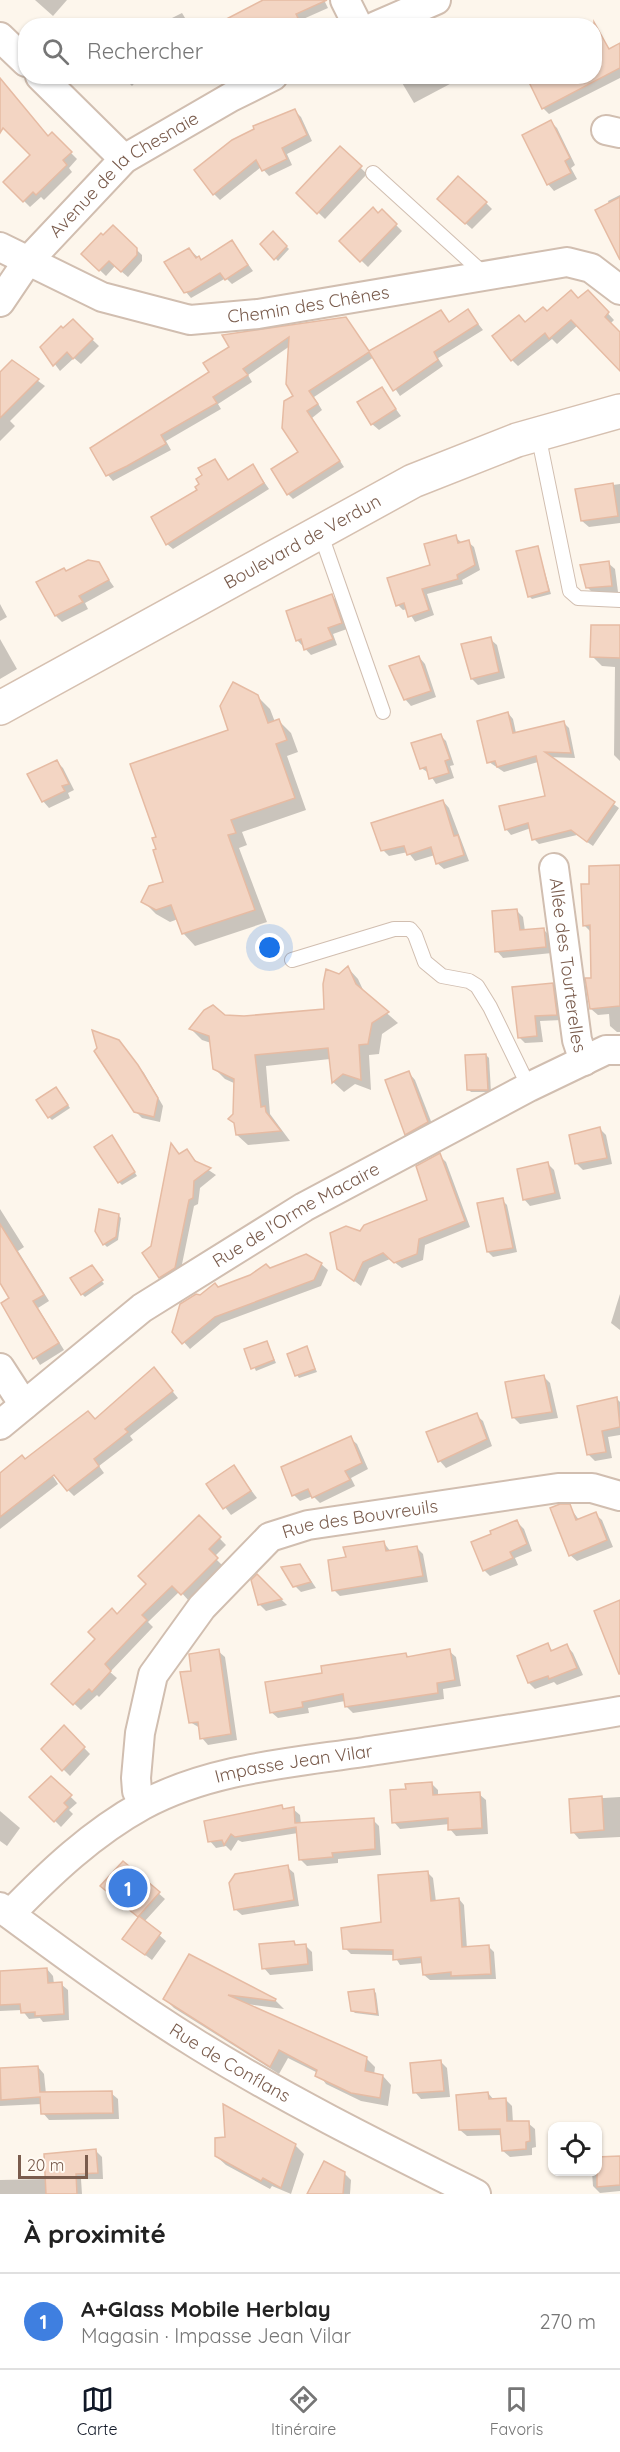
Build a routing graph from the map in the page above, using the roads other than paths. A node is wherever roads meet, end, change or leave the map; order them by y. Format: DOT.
graph roads {
  1 [pos="345,0"];
  2 [pos="436,0"];
  3 [pos="354,18"];
  4 [pos="394,18"];
  5 [pos="0,37"];
  6 [pos="18,54"];
  7 [pos="48,84"];
  8 [pos="259,84"];
  9 [pos="124,159"];
  10 [pos="373,173"];
  11 [pos="0,247"];
  12 [pos="27,262"];
  13 [pos="484,275"];
  14 [pos="620,290"];
  15 [pos="0,302"];
  16 [pos="620,411"];
  17 [pos="538,434"];
  18 [pos="320,532"];
  19 [pos="620,600"];
  20 [pos="0,708"];
  21 [pos="383,712"];
  22 [pos="554,868"];
  23 [pos="292,960"];
  24 [pos="620,1050"];
  25 [pos="584,1061"];
  26 [pos="529,1087"];
  27 [pos="0,1368"];
  28 [pos="24,1405"];
  29 [pos="0,1425"];
  30 [pos="620,1496"];
  31 [pos="620,1712"];
  32 [pos="144,1804"];
  33 [pos="5,1910"];
  34 [pos="476,2194"];
  1 -- 3 [label="street"];
  2 -- 4 [label="street"];
  5 -- 6 [label="street"];
  7 -- 9 [label="street"];
  8 -- 9 [label="street, Avenue de la Chesnaie"];
  9 -- 12 [label="street, Avenue de la Chesnaie"];
  10 -- 13 [label="lane"];
  11 -- 12 [label="street, Chemin des Chênes"];
  12 -- 13 [label="street, Chemin des Chênes"];
  12 -- 15 [label="street, Avenue de la Chesnaie"];
  13 -- 14 [label="street, Chemin des Chênes"];
  16 -- 17 [label="main road, Boulevard de Verdun"];
  17 -- 18 [label="main road, Boulevard de Verdun"];
  17 -- 19 [label="lane"];
  18 -- 20 [label="main road, Boulevard de Verdun"];
  18 -- 21 [label="lane"];
  22 -- 25 [label="street, Allée des Tourterelles"];
  23 -- 26 [label="lane"];
  24 -- 25 [label="street, Rue de l'Orme Macaire"];
  25 -- 26 [label="street, Rue de l'Orme Macaire"];
  26 -- 28 [label="street, Rue de l'Orme Macaire"];
  27 -- 28 [label="street"];
  28 -- 29 [label="street, Rue de l'Orme Macaire"];
  30 -- 32 [label="street, Rue des Bouvreuils"];
  31 -- 32 [label="street, Impasse Jean Vilar"];
  32 -- 33 [label="street, Impasse Jean Vilar"];
  33 -- 34 [label="street, Rue de Conflans"];
}
